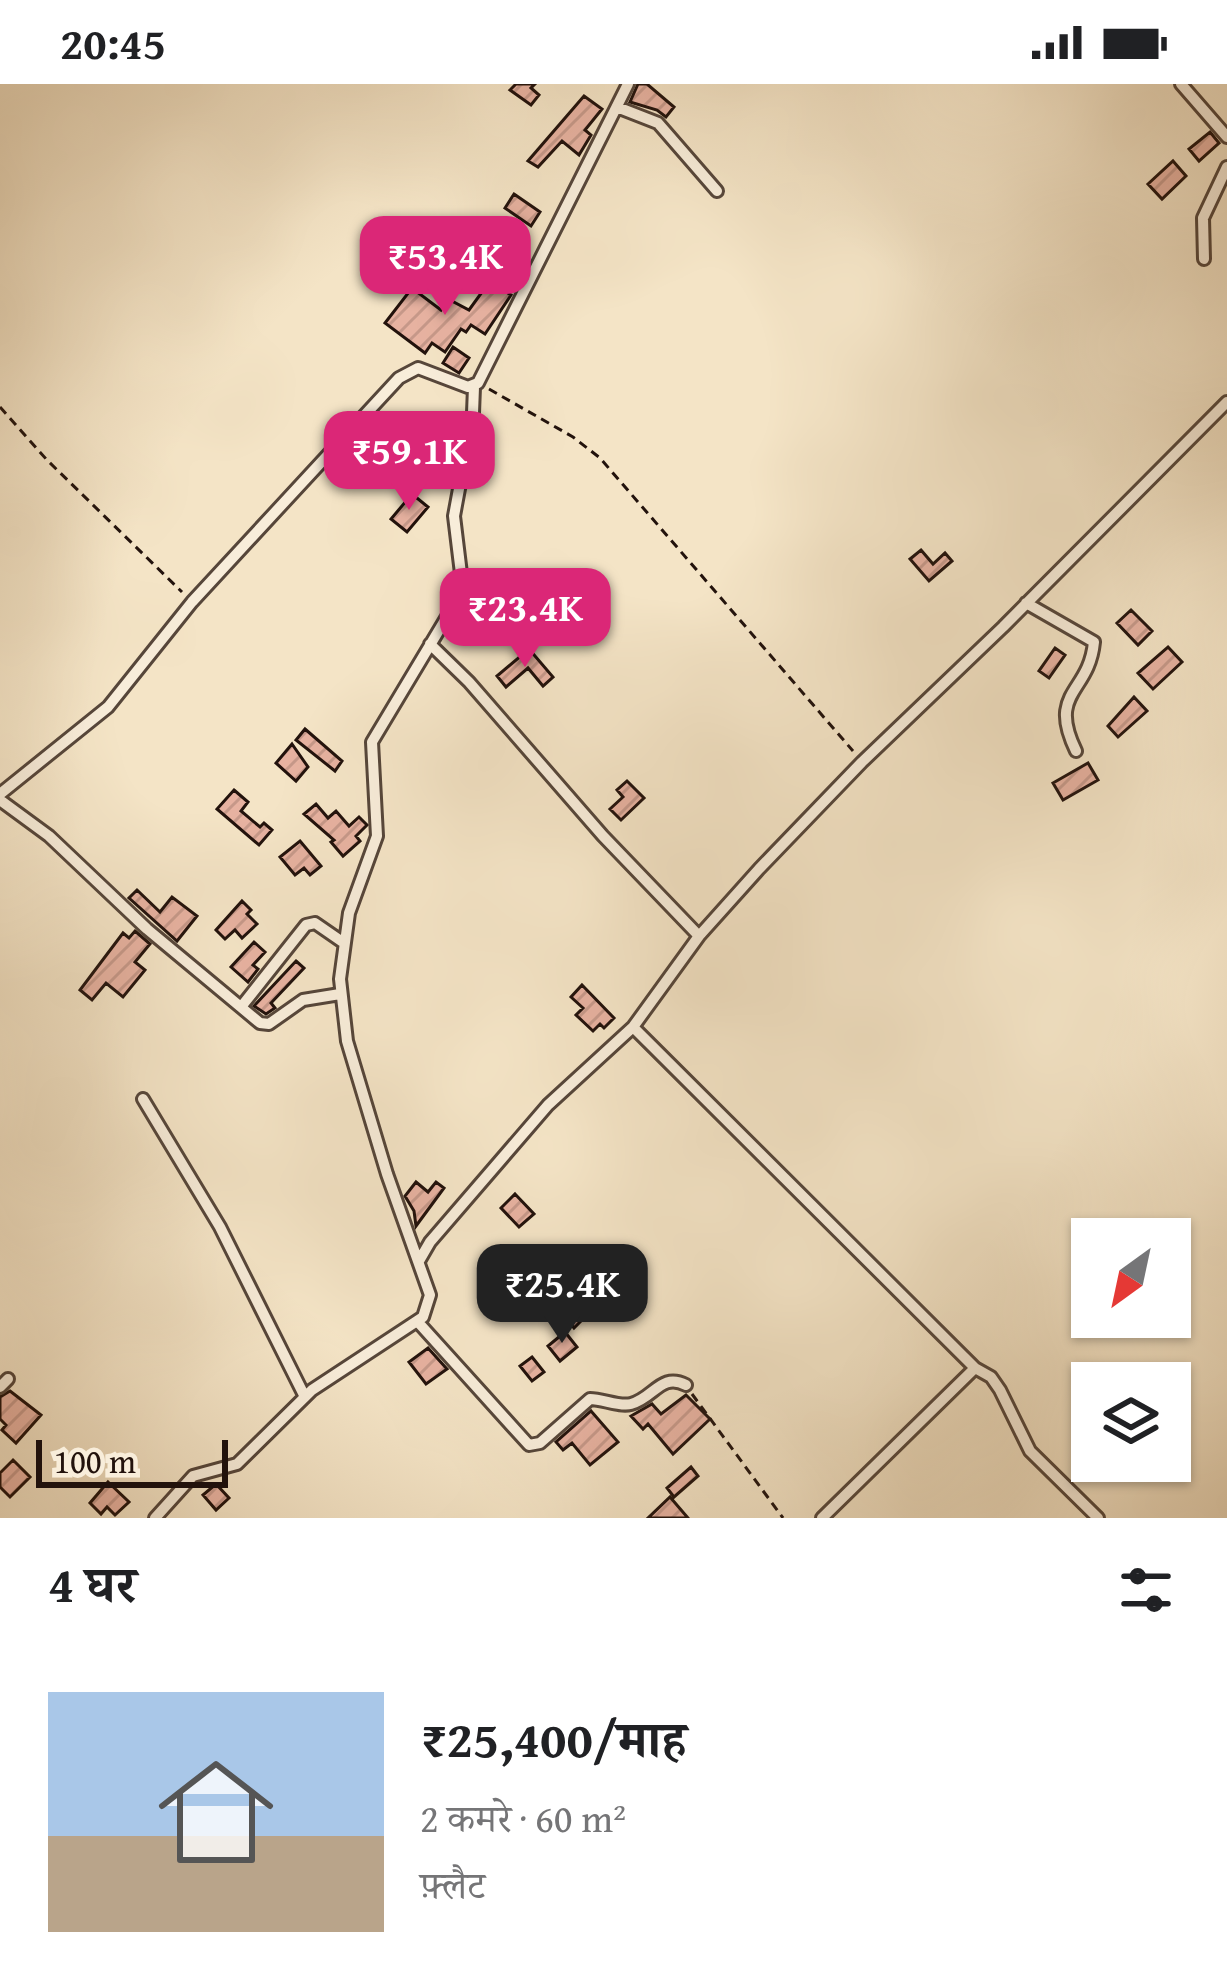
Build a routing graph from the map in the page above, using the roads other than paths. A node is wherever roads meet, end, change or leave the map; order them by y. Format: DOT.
graph roads {
  1 [pos="628,84"];
  2 [pos="1181,84"];
  3 [pos="616,106"];
  4 [pos="1227,137"];
  5 [pos="1227,167"];
  6 [pos="717,190"];
  7 [pos="1204,259"];
  8 [pos="476,385"];
  9 [pos="1227,402"];
  10 [pos="1030,600"];
  11 [pos="430,644"];
  12 [pos="1076,751"];
  13 [pos="0,797"];
  14 [pos="699,936"];
  15 [pos="344,943"];
  16 [pos="340,994"];
  17 [pos="241,1007"];
  18 [pos="633,1027"];
  19 [pos="143,1099"];
  20 [pos="419,1261"];
  21 [pos="417,1321"];
  22 [pos="975,1367"];
  23 [pos="686,1384"];
  24 [pos="305,1397"];
  25 [pos="155,1518"];
  26 [pos="822,1518"];
  27 [pos="1098,1518"];
  1 -- 3 [label="street"];
  2 -- 4 [label="street"];
  3 -- 6 [label="street"];
  3 -- 8 [label="street"];
  5 -- 7 [label="street"];
  8 -- 11 [label="street"];
  8 -- 13 [label="street"];
  9 -- 10 [label="street"];
  10 -- 12 [label="street"];
  10 -- 14 [label="street"];
  11 -- 14 [label="street"];
  11 -- 15 [label="street"];
  13 -- 17 [label="street"];
  14 -- 18 [label="street"];
  15 -- 16 [label="street"];
  15 -- 17 [label="street"];
  16 -- 17 [label="street"];
  16 -- 20 [label="street"];
  18 -- 20 [label="street"];
  18 -- 22 [label="street"];
  19 -- 24 [label="street"];
  20 -- 21 [label="street"];
  21 -- 23 [label="street"];
  21 -- 24 [label="street"];
  22 -- 26 [label="street"];
  22 -- 27 [label="street"];
  24 -- 25 [label="street"];
}
